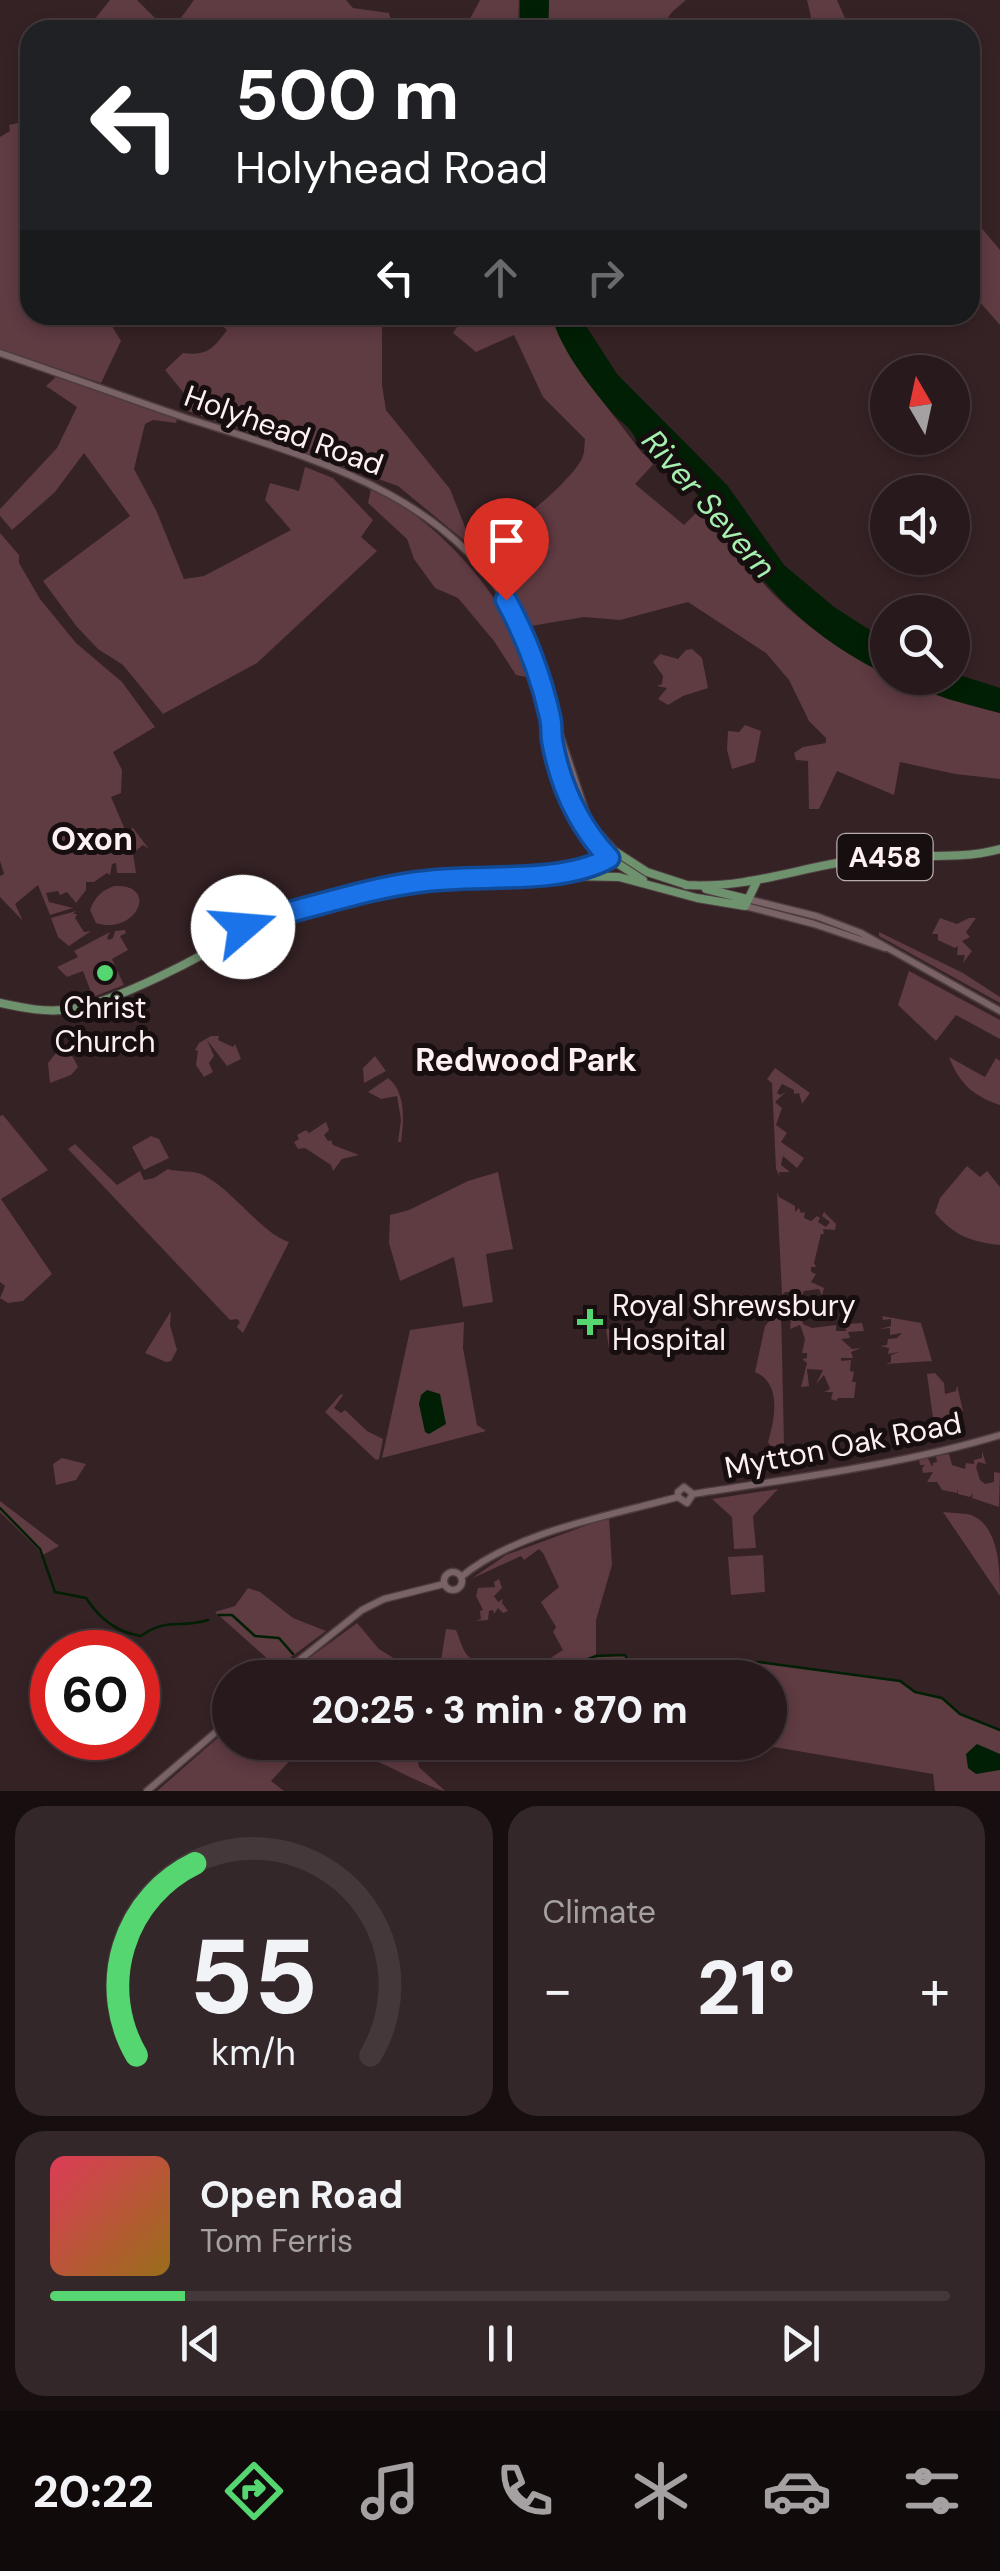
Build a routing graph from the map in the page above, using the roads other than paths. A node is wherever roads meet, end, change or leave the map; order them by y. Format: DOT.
graph roads {
  1 [pos="0,353"];
  2 [pos="1000,849"];
  3 [pos="612,855"];
  4 [pos="564,874"];
  5 [pos="586,876"];
  6 [pos="771,878"];
  7 [pos="757,881"];
  8 [pos="686,885"];
  9 [pos="664,890"];
  10 [pos="746,902"];
  11 [pos="294,911"];
  12 [pos="266,918"];
  13 [pos="243,930"];
  14 [pos="271,930"];
  15 [pos="251,941"];
  16 [pos="216,948"];
  17 [pos="0,1003"];
  18 [pos="1000,1011"];
  19 [pos="1000,1435"];
  20 [pos="461,1577"];
  21 [pos="444,1584"];
  22 [pos="300,1660"];
  23 [pos="212,1735"];
  24 [pos="147,1791"];
  1 -- 3 [label="main road, Holyhead Road"];
  2 -- 6 [label="main road, A458"];
  3 -- 4 [label="main road"];
  3 -- 5 [label="main road"];
  3 -- 8 [label="main road, A458"];
  3 -- 9 [label="main road"];
  4 -- 5 [label="main road"];
  4 -- 11 [label="main road"];
  5 -- 9 [label="main road"];
  6 -- 7 [label="main road, A458"];
  6 -- 10 [label="main road, A458"];
  7 -- 8 [label="main road, A458"];
  7 -- 10 [label="main road"];
  8 -- 10 [label="main road, A458"];
  9 -- 10 [label="main road"];
  10 -- 18 [label="main road"];
  11 -- 12 [label="main road"];
  11 -- 14 [label="main road"];
  12 -- 13 [label="main road"];
  12 -- 14 [label="main road"];
  13 -- 15 [label="main road"];
  13 -- 16 [label="main road"];
  14 -- 15 [label="main road"];
  15 -- 16 [label="main road"];
  16 -- 17 [label="main road"];
  19 -- 20 [label="main road, Mytton Oak Road"];
  20 -- 21 [label="main road, Mytton Oak Road"];
  20 -- 21 [label="main road, Mytton Oak Road"];
  21 -- 22 [label="main road, Mytton Oak Road"];
  23 -- 24 [label="main road"];
}
